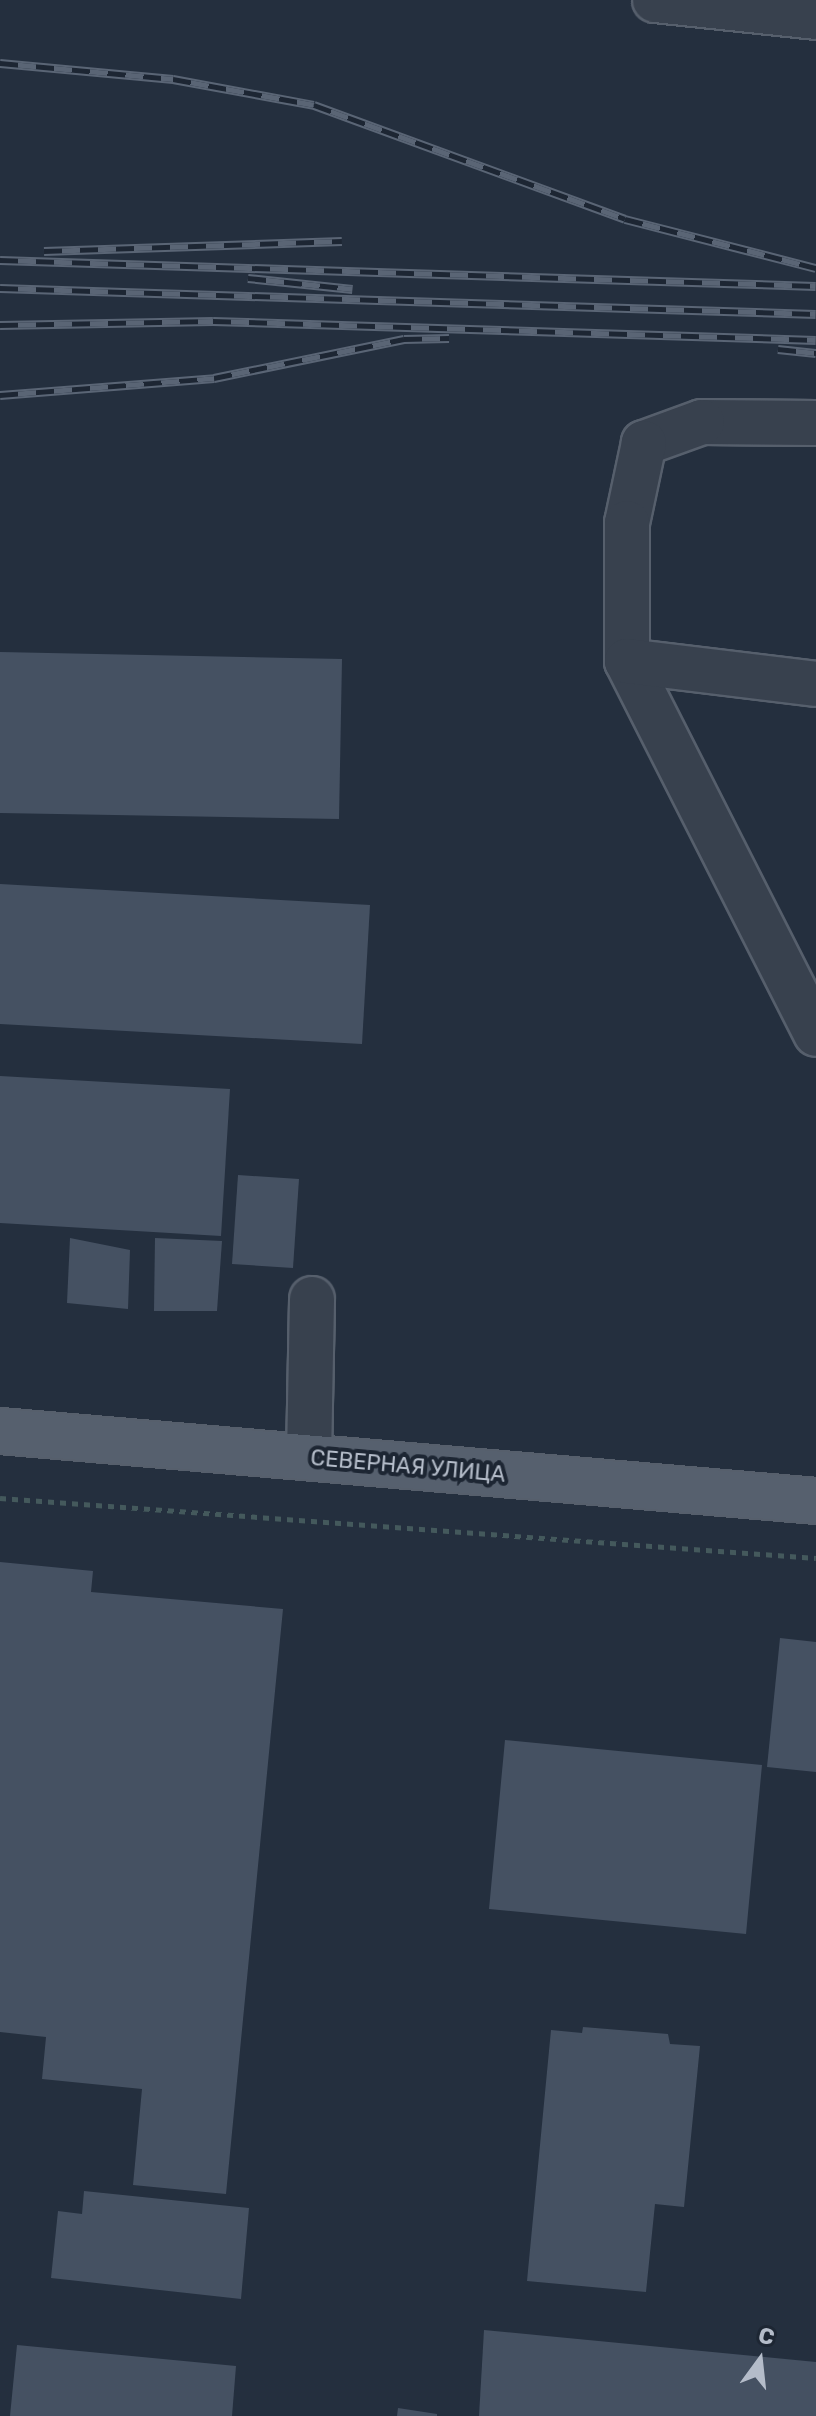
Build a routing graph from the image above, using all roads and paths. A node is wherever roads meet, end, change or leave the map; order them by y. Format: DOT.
graph roads {
  1 [pos="655,0"];
  2 [pos="816,17"];
  3 [pos="816,423"];
  4 [pos="627,661"];
  5 [pos="816,684"];
  6 [pos="816,1034"];
  7 [pos="312,1299"];
  8 [pos="0,1431"];
  9 [pos="309,1457"];
  10 [pos="0,1498"];
  11 [pos="816,1501"];
  12 [pos="816,1558"];
  1 -- 2 [label="street"];
  3 -- 4 [label="street"];
  4 -- 5 [label="street"];
  4 -- 6 [label="street"];
  7 -- 9 [label="street"];
  8 -- 9 [label="main road, СЕВЕРНАЯ УЛИЦА"];
  9 -- 11 [label="main road, СЕВЕРНАЯ УЛИЦА"];
  10 -- 12 [label="path"];
}
